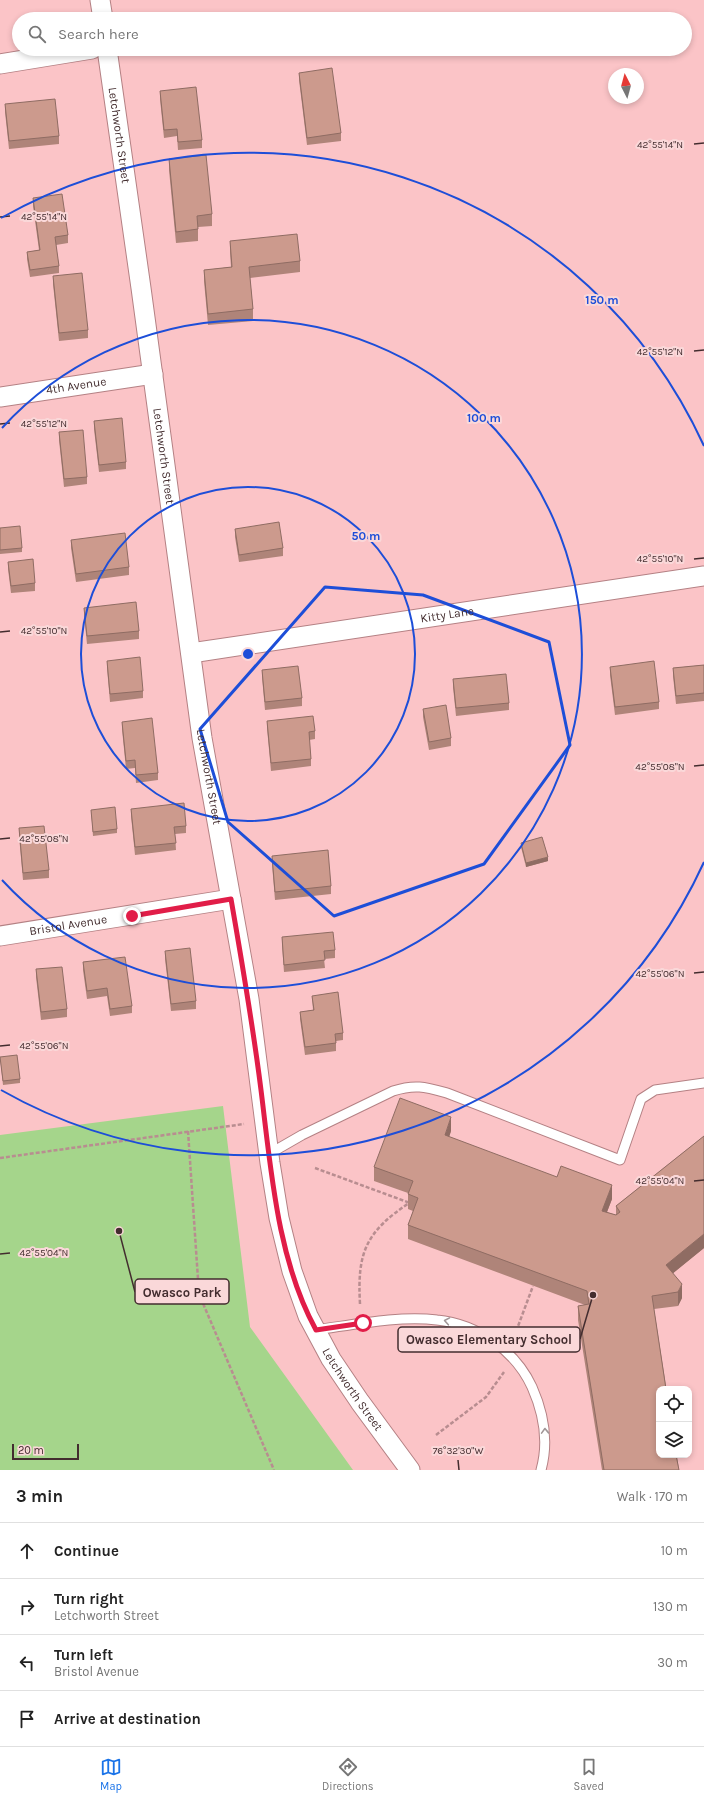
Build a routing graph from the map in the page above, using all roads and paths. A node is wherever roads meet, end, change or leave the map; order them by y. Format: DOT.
graph roads {
  1 [pos="100,0"];
  2 [pos="102,12"];
  3 [pos="49,56"];
  4 [pos="108,56"];
  5 [pos="0,64"];
  6 [pos="153,374"];
  7 [pos="0,397"];
  8 [pos="704,576"];
  9 [pos="191,652"];
  10 [pos="231,899"];
  11 [pos="0,936"];
  12 [pos="704,1083"];
  13 [pos="244,1124"];
  14 [pos="188,1131"];
  15 [pos="269,1154"];
  16 [pos="0,1158"];
  17 [pos="315,1168"];
  18 [pos="534,1286"];
  19 [pos="360,1304"];
  20 [pos="316,1330"];
  21 [pos="514,1338"];
  22 [pos="506,1369"];
  23 [pos="436,1435"];
  24 [pos="274,1470"];
  25 [pos="410,1470"];
  26 [pos="541,1470"];
  1 -- 2 [label="street"];
  3 -- 5 [label="street"];
  4 -- 6 [label="street, Letchworth Street"];
  6 -- 7 [label="street, 4th Avenue"];
  6 -- 9 [label="street, Letchworth Street"];
  8 -- 9 [label="street, Kitty Lane"];
  9 -- 10 [label="street, Letchworth Street"];
  10 -- 11 [label="street, Bristol Avenue"];
  10 -- 15 [label="street, Letchworth Street"];
  12 -- 15 [label="lane"];
  13 -- 14 [label="path"];
  14 -- 16 [label="path"];
  14 -- 24 [label="path"];
  15 -- 20 [label="street, Letchworth Street"];
  17 -- 19 [label="path"];
  18 -- 21 [label="path"];
  20 -- 25 [label="street, Letchworth Street"];
  26 -- 20 [label="lane, one-way"];
  22 -- 23 [label="path"];
}
